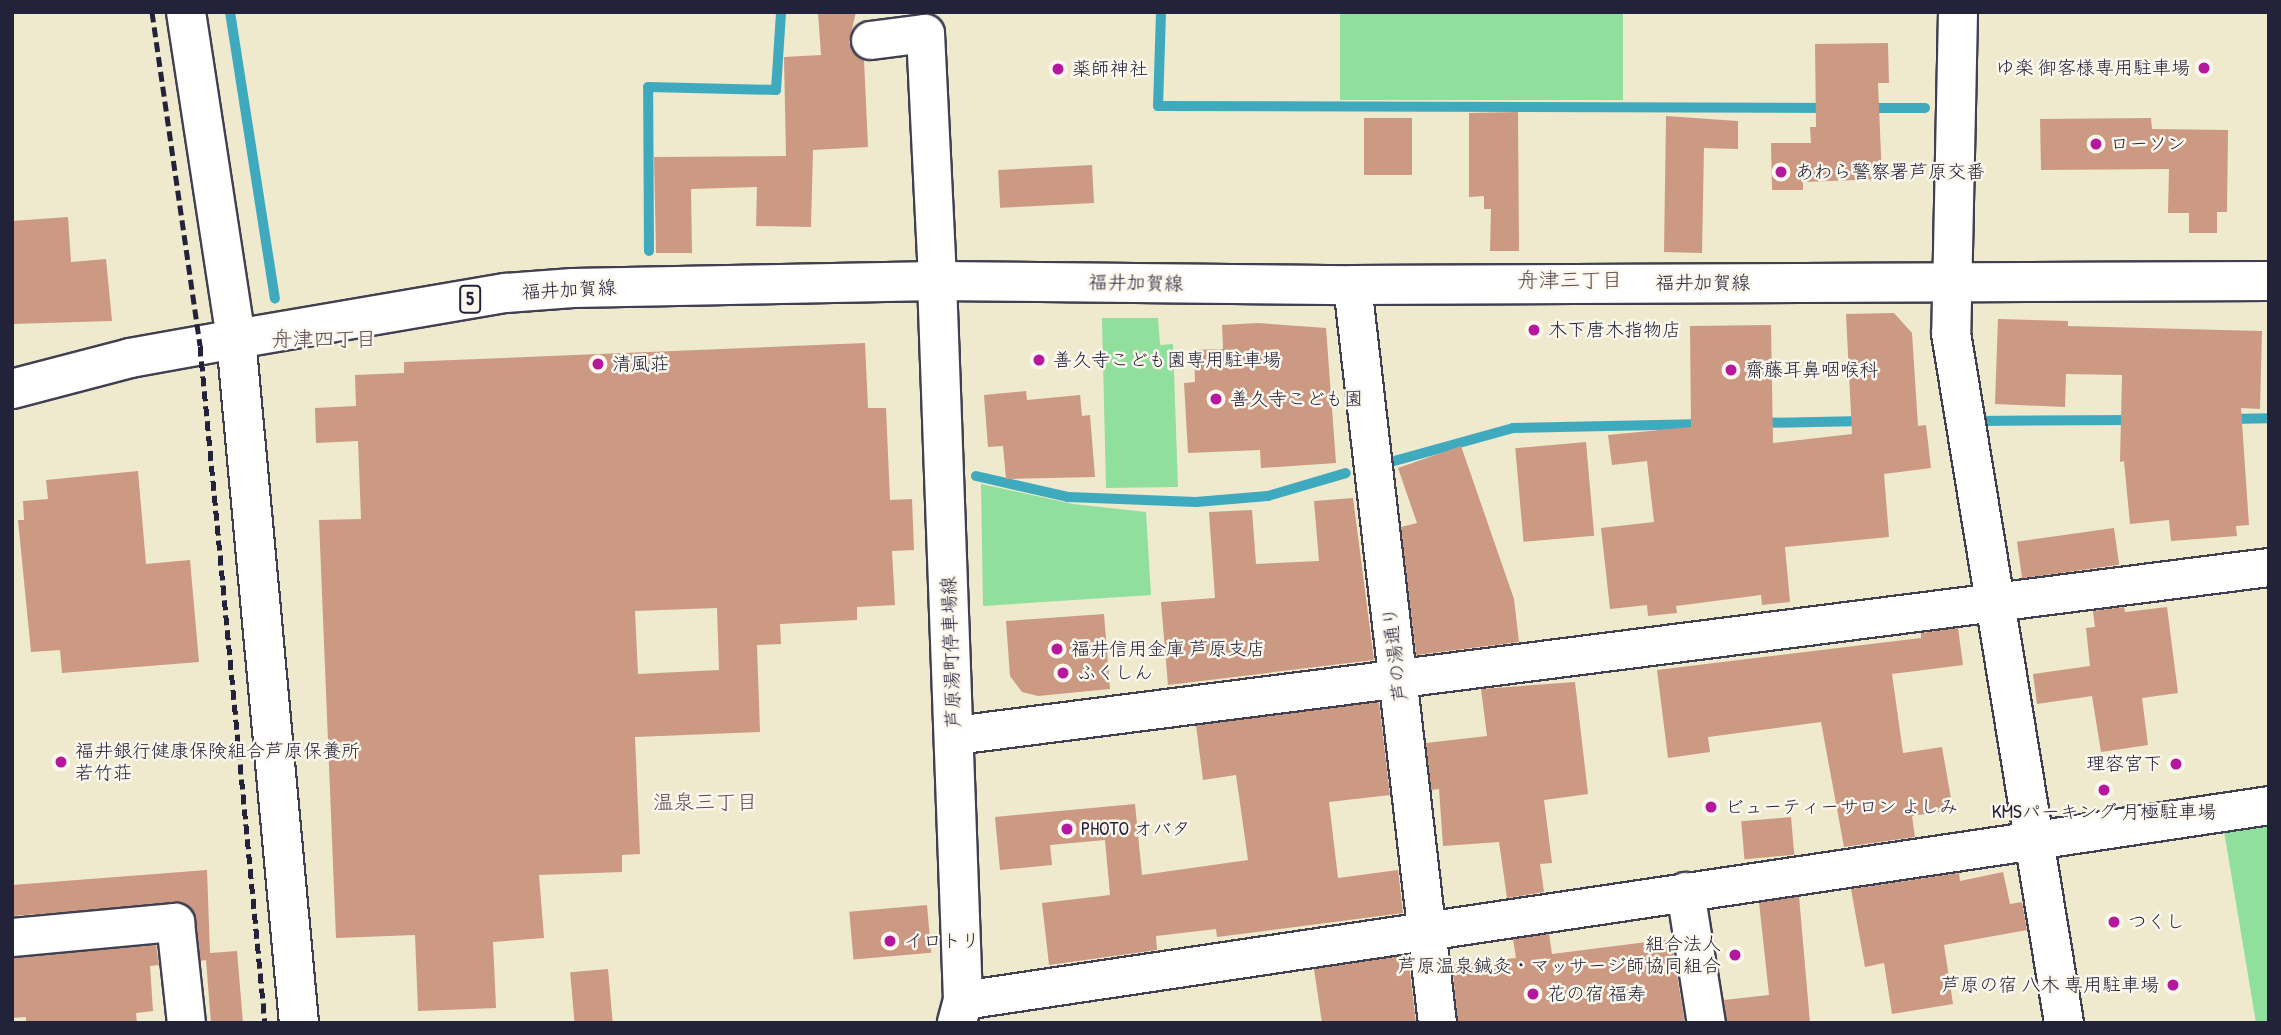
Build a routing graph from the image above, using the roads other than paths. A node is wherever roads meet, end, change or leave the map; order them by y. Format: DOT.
graph roads {
  1 [pos="186,12"];
  2 [pos="1958,12"];
  3 [pos="870,40"];
  4 [pos="937,281"];
  5 [pos="2269,281"];
  6 [pos="1951,282"];
  7 [pos="1352,285"];
  8 [pos="236,339"];
  9 [pos="12,389"];
  10 [pos="2269,567"];
  11 [pos="1995,605"];
  12 [pos="1398,680"];
  13 [pos="955,735"];
  14 [pos="2269,806"];
  15 [pos="2035,842"];
  16 [pos="1685,891"];
  17 [pos="1426,932"];
  18 [pos="12,937"];
  19 [pos="960,1011"];
  20 [pos="186,1023"];
  21 [pos="299,1023"];
  22 [pos="1437,1023"];
  23 [pos="1706,1023"];
  24 [pos="2064,1023"];
  1 -- 8 [label="main road"];
  2 -- 6 [label="main road"];
  3 -- 4 [label="street"];
  4 -- 7 [label="main road, 福井加賀線 / 5"];
  4 -- 8 [label="main road, 福井加賀線 / 5"];
  4 -- 13 [label="main road, 芦原湯町停車場線"];
  5 -- 6 [label="main road, 福井加賀線 / 5"];
  6 -- 7 [label="main road, 福井加賀線 / 5"];
  6 -- 11 [label="main road"];
  7 -- 12 [label="street, 芦の湯通り"];
  8 -- 9 [label="main road, 福井加賀線 / 5"];
  8 -- 21 [label="main road"];
  10 -- 11 [label="street"];
  11 -- 12 [label="street"];
  11 -- 15 [label="main road"];
  12 -- 13 [label="street"];
  12 -- 17 [label="street, 芦の湯通り"];
  13 -- 19 [label="main road, 芦原湯町停車場線"];
  14 -- 15 [label="street"];
  15 -- 16 [label="street"];
  15 -- 24 [label="main road"];
  16 -- 17 [label="street"];
  16 -- 23 [label="street"];
  17 -- 19 [label="street"];
  17 -- 22 [label="street, 芦の湯通り"];
  18 -- 20 [label="street"];
}
